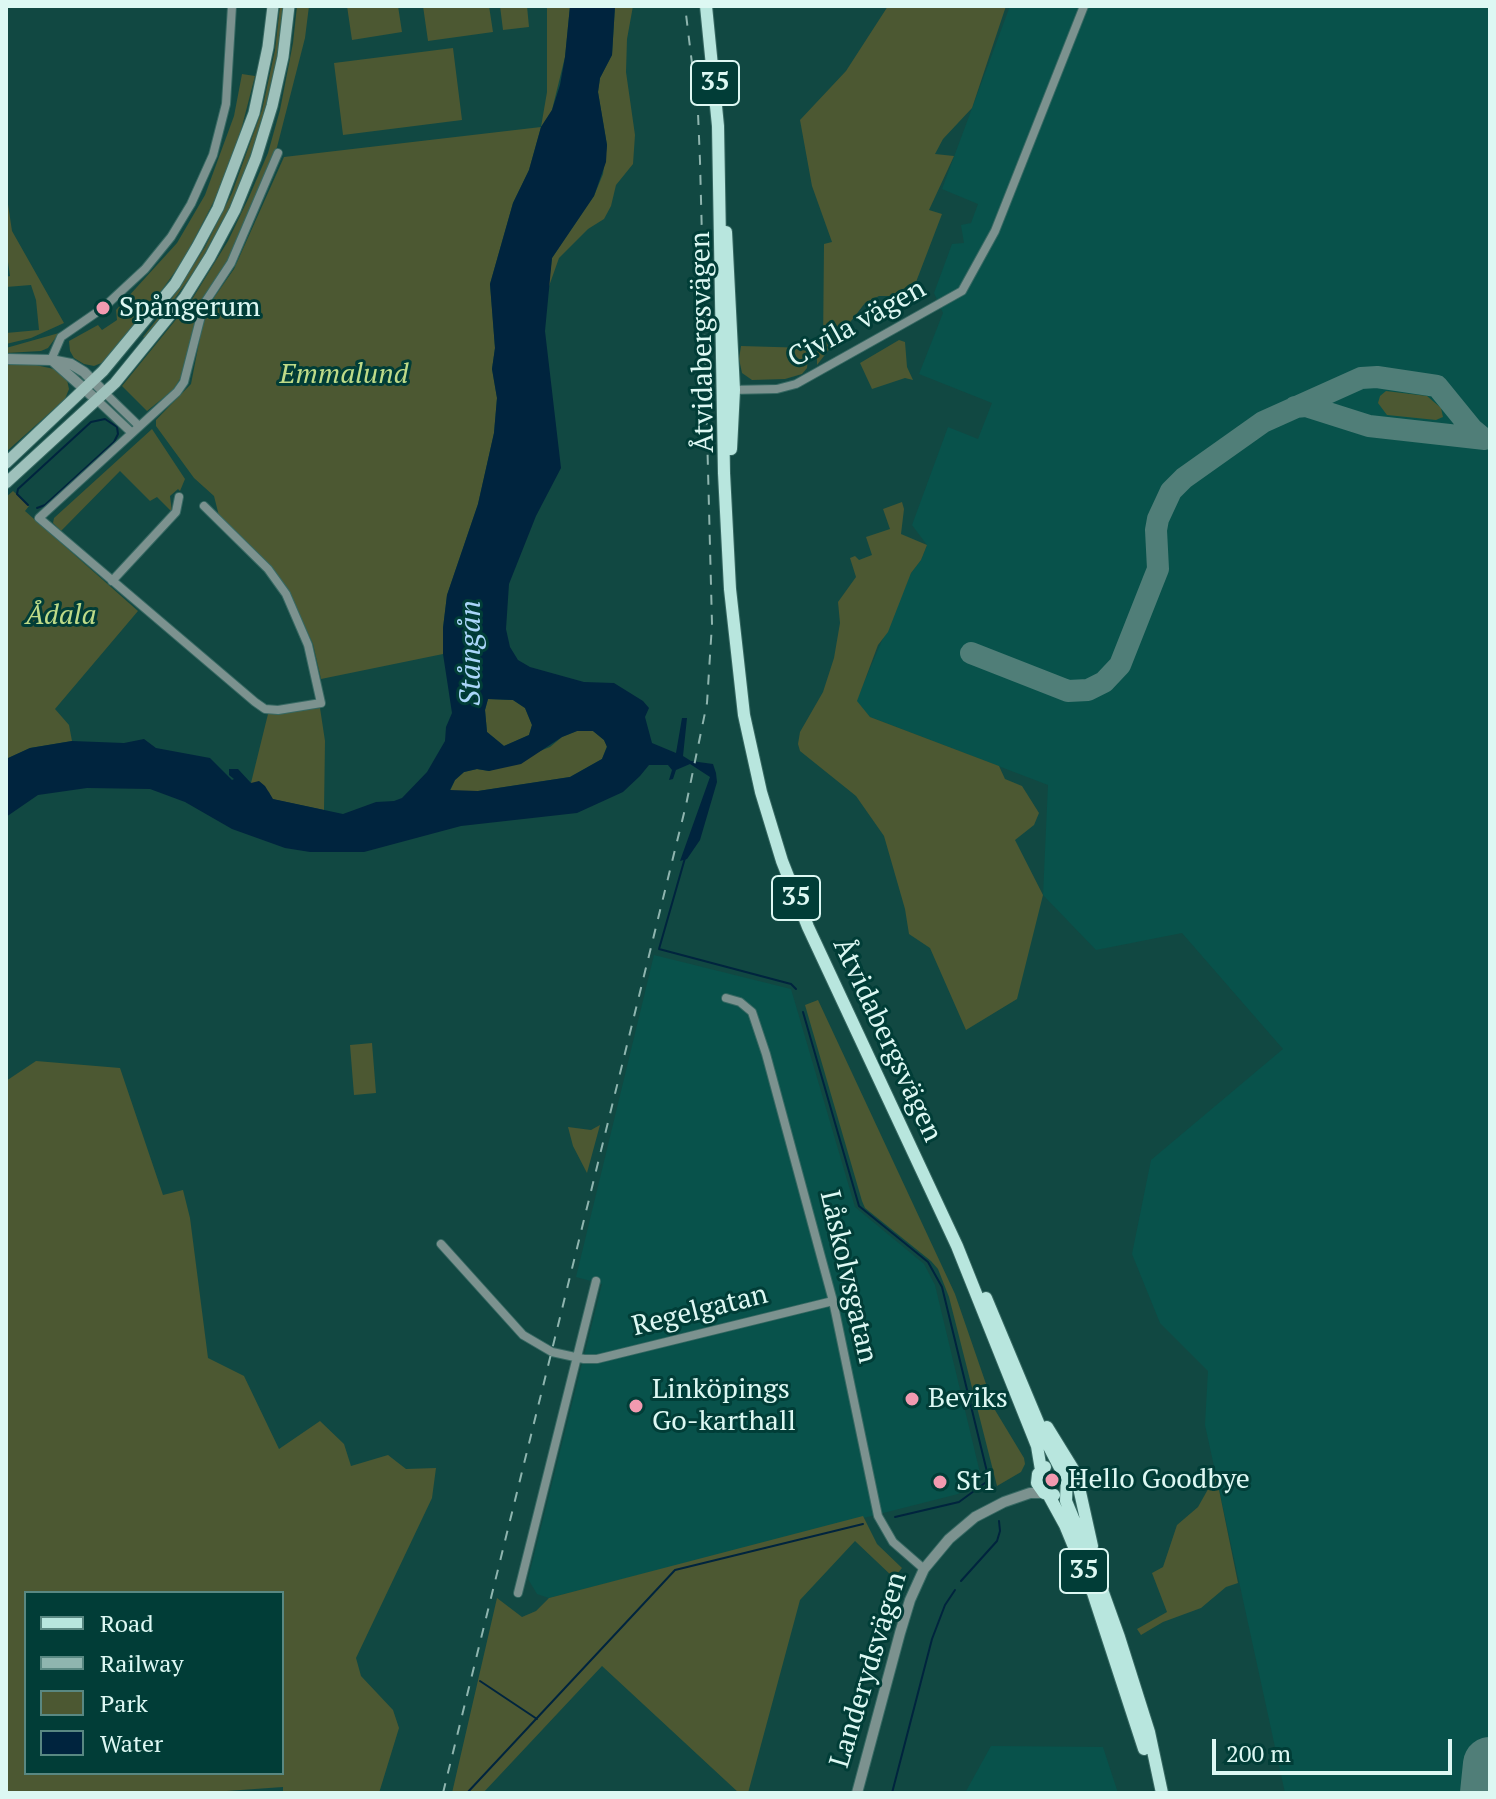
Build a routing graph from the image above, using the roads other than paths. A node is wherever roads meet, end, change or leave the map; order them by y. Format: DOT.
graph roads {
  1 [pos="232,6"];
  2 [pos="273,6"];
  3 [pos="289,6"];
  4 [pos="706,6"];
  5 [pos="1084,6"];
  6 [pos="278,153"];
  7 [pos="6,359"];
  8 [pos="51,360"];
  9 [pos="66,372"];
  10 [pos="90,385"];
  11 [pos="728,390"];
  12 [pos="102,397"];
  13 [pos="72,403"];
  14 [pos="136,430"];
  15 [pos="6,463"];
  16 [pos="6,483"];
  17 [pos="179,497"];
  18 [pos="204,506"];
  19 [pos="112,581"];
  20 [pos="726,998"];
  21 [pos="441,1244"];
  22 [pos="957,1246"];
  23 [pos="596,1281"];
  24 [pos="833,1301"];
  25 [pos="577,1358"];
  26 [pos="1029,1397"];
  27 [pos="1059,1466"];
  28 [pos="1039,1472"];
  29 [pos="1066,1487"];
  30 [pos="1046,1494"];
  31 [pos="1004,1502"];
  32 [pos="924,1569"];
  33 [pos="1096,1573"];
  34 [pos="518,1593"];
  35 [pos="857,1793"];
  36 [pos="1154,1793"];
  37 [pos="1162,1793"];
  1 -- 8 [label="street"];
  2 -- 10 [label="main road"];
  3 -- 12 [label="main road"];
  4 -- 11 [label="main road, Åtvidabergsvägen / 35"];
  5 -- 11 [label="street, Civila vägen"];
  6 -- 14 [label="street"];
  7 -- 8 [label="street"];
  8 -- 9 [label="street"];
  8 -- 10 [label="street"];
  9 -- 10 [label="street"];
  9 -- 13 [label="street"];
  10 -- 12 [label="street"];
  10 -- 13 [label="main road"];
  11 -- 22 [label="main road, Åtvidabergsvägen / 35"];
  12 -- 14 [label="street"];
  12 -- 16 [label="main road"];
  13 -- 15 [label="main road"];
  14 -- 19 [label="street"];
  17 -- 19 [label="street"];
  18 -- 19 [label="street"];
  20 -- 24 [label="street, Låskolvsgatan"];
  21 -- 25 [label="street"];
  22 -- 26 [label="main road, Åtvidabergsvägen / 35"];
  22 -- 28 [label="main road, Åtvidabergsvägen / 35"];
  23 -- 25 [label="street, Regelgatan"];
  24 -- 25 [label="street, Regelgatan"];
  24 -- 32 [label="street, Låskolvsgatan"];
  25 -- 34 [label="street, Regelgatan"];
  26 -- 27 [label="main road, Åtvidabergsvägen / 35"];
  26 -- 33 [label="main road, Åtvidabergsvägen / 35"];
  27 -- 28 [label="main road"];
  27 -- 29 [label="main road, 35"];
  28 -- 30 [label="main road, 35"];
  28 -- 31 [label="street, Landerydsvägen"];
  29 -- 30 [label="main road"];
  29 -- 33 [label="main road, Åtvidabergsvägen / 35"];
  30 -- 31 [label="street, Landerydsvägen"];
  30 -- 36 [label="main road, 35"];
  31 -- 32 [label="street, Landerydsvägen"];
  32 -- 35 [label="street, Landerydsvägen"];
  33 -- 37 [label="main road, Åtvidabergsvägen / 35"];
}
